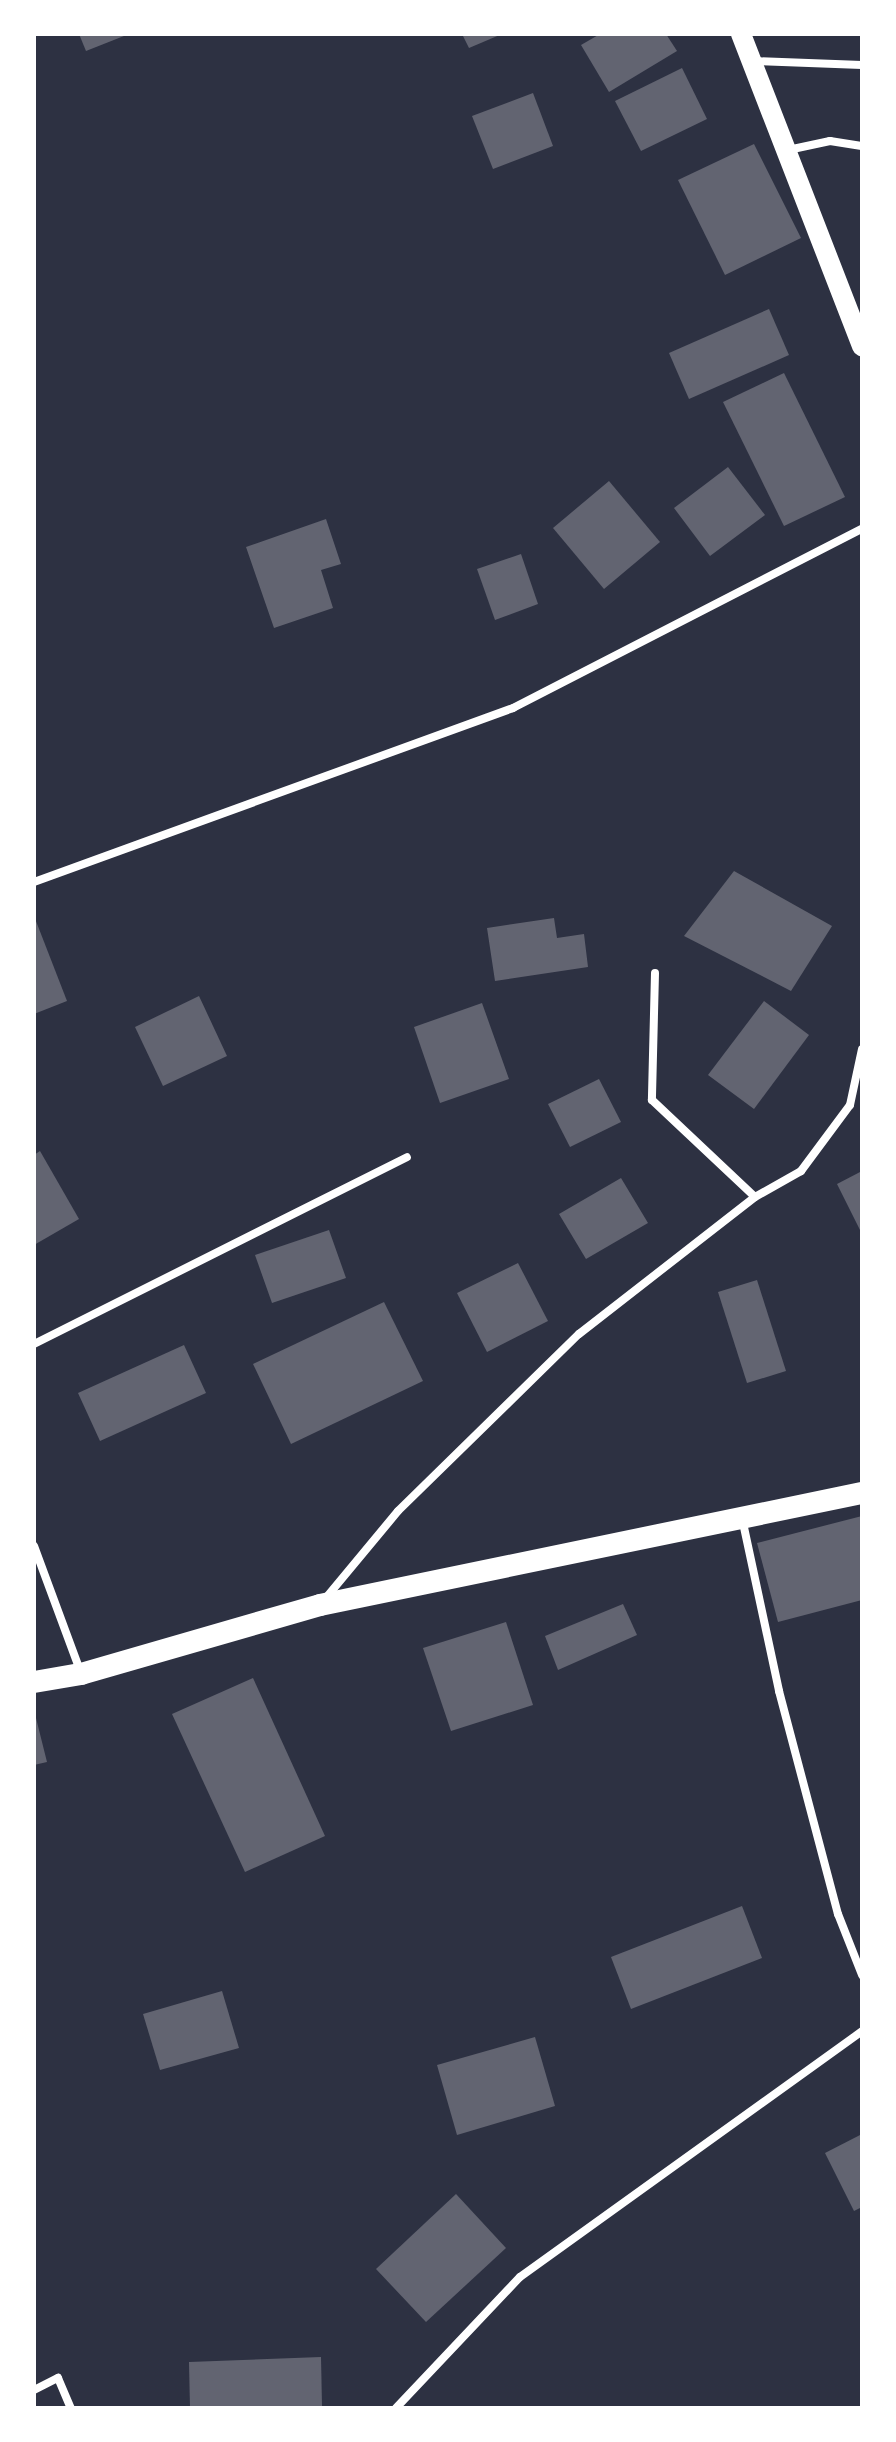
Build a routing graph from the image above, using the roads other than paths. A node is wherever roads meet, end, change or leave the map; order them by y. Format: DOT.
graph roads {
  1 [pos="741,34"];
  2 [pos="752,61"];
  3 [pos="862,65"];
  4 [pos="862,146"];
  5 [pos="783,151"];
  6 [pos="862,346"];
  7 [pos="862,529"];
  8 [pos="34,882"];
  9 [pos="655,973"];
  10 [pos="862,1049"];
  11 [pos="407,1157"];
  12 [pos="755,1197"];
  13 [pos="34,1344"];
  14 [pos="862,1493"];
  15 [pos="742,1517"];
  16 [pos="34,1546"];
  17 [pos="320,1605"];
  18 [pos="81,1674"];
  19 [pos="34,1682"];
  20 [pos="862,1975"];
  21 [pos="862,2031"];
  22 [pos="34,2390"];
  23 [pos="71,2408"];
  24 [pos="396,2408"];
  1 -- 2 [label="main road"];
  2 -- 3 [label="street"];
  2 -- 5 [label="main road"];
  4 -- 5 [label="street"];
  5 -- 6 [label="main road"];
  7 -- 8 [label="street"];
  9 -- 12 [label="street"];
  10 -- 12 [label="street"];
  11 -- 13 [label="street"];
  12 -- 17 [label="street"];
  14 -- 15 [label="highway"];
  15 -- 17 [label="highway"];
  15 -- 20 [label="street"];
  16 -- 18 [label="street"];
  17 -- 18 [label="highway"];
  18 -- 19 [label="highway"];
  21 -- 24 [label="street"];
  22 -- 23 [label="street"];
}
